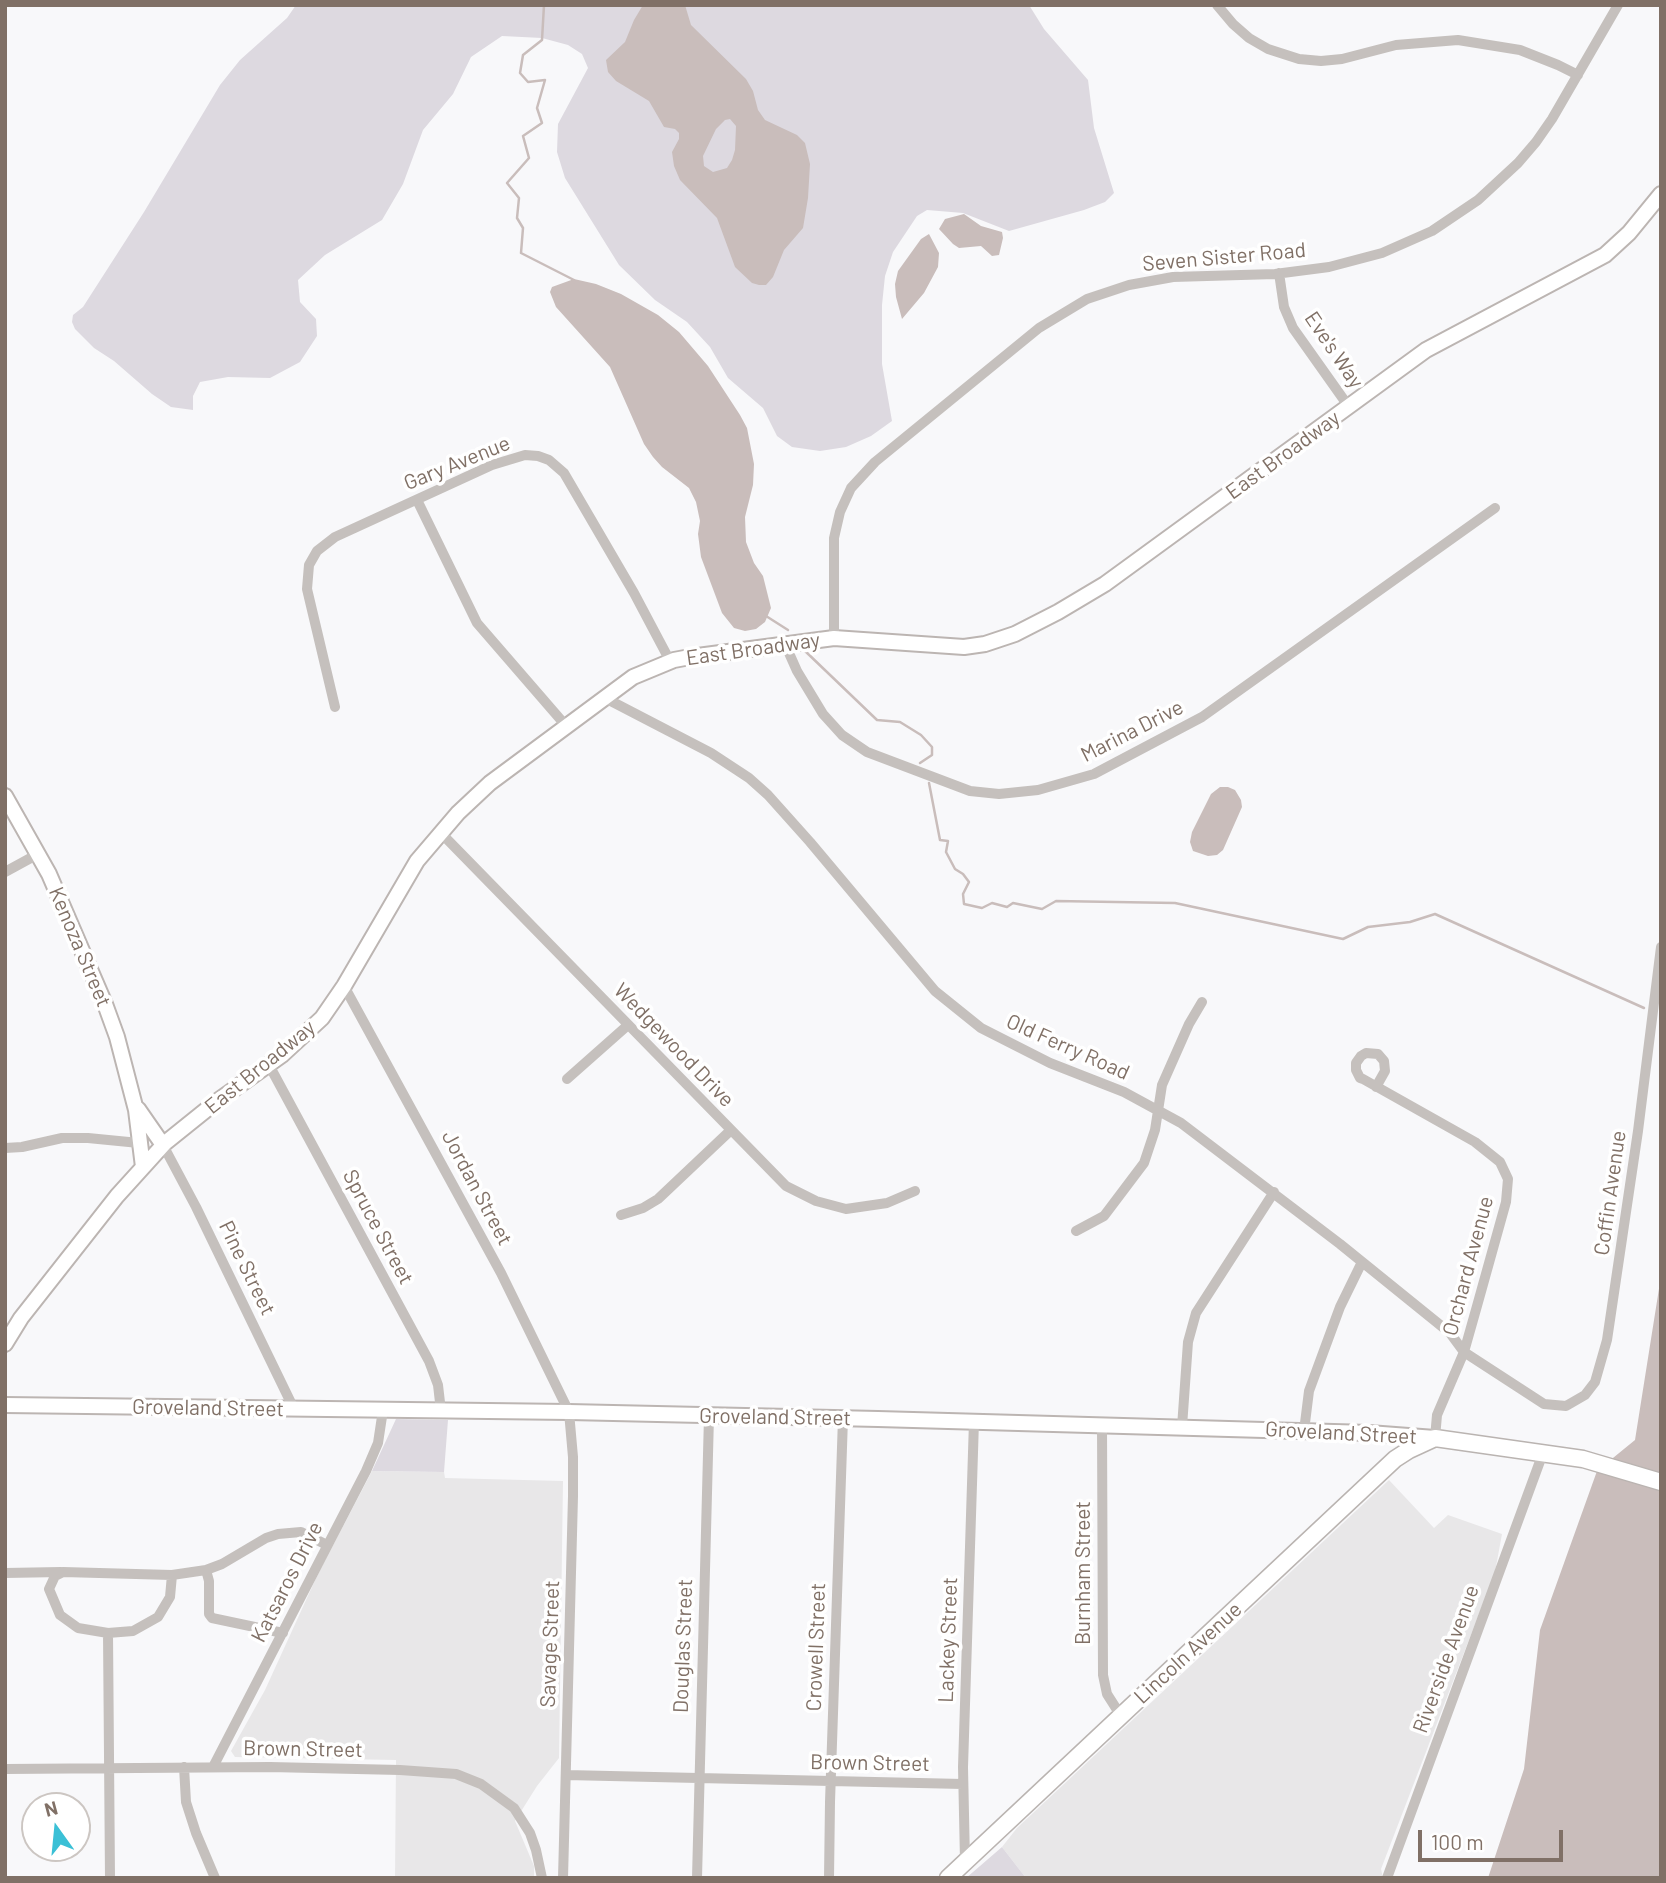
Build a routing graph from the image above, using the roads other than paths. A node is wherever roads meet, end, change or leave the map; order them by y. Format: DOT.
graph roads {
  1 [pos="1217,5"];
  2 [pos="1618,5"];
  3 [pos="1578,75"];
  4 [pos="1661,194"];
  5 [pos="1279,273"];
  6 [pos="1349,407"];
  7 [pos="417,500"];
  8 [pos="1496,508"];
  9 [pos="834,638"];
  10 [pos="785,644"];
  11 [pos="670,661"];
  12 [pos="605,698"];
  13 [pos="335,707"];
  14 [pos="567,726"];
  15 [pos="5,796"];
  16 [pos="440,832"];
  17 [pos="38,854"];
  18 [pos="5,872"];
  19 [pos="1661,947"];
  20 [pos="344,986"];
  21 [pos="1202,1003"];
  22 [pos="628,1025"];
  23 [pos="269,1065"];
  24 [pos="567,1079"];
  25 [pos="1376,1087"];
  26 [pos="135,1107"];
  27 [pos="1157,1110"];
  28 [pos="731,1130"];
  29 [pos="139,1143"];
  30 [pos="163,1145"];
  31 [pos="5,1148"];
  32 [pos="143,1167"];
  33 [pos="915,1191"];
  34 [pos="1274,1192"];
  35 [pos="621,1215"];
  36 [pos="1076,1231"];
  37 [pos="1362,1262"];
  38 [pos="5,1343"];
  39 [pos="1464,1352"];
  40 [pos="1544,1404"];
  41 [pos="5,1405"];
  42 [pos="294,1409"];
  43 [pos="383,1410"];
  44 [pos="441,1410"];
  45 [pos="569,1412"];
  46 [pos="709,1416"];
  47 [pos="843,1418"];
  48 [pos="974,1421"];
  49 [pos="1102,1425"];
  50 [pos="1182,1427"];
  51 [pos="1304,1431"];
  52 [pos="1435,1438"];
  53 [pos="1543,1453"];
  54 [pos="1661,1482"];
  55 [pos="327,1545"];
  56 [pos="206,1570"];
  57 [pos="63,1572"];
  58 [pos="5,1573"];
  59 [pos="172,1575"];
  60 [pos="108,1633"];
  61 [pos="283,1633"];
  62 [pos="1121,1716"];
  63 [pos="213,1767"];
  64 [pos="108,1768"];
  65 [pos="184,1768"];
  66 [pos="5,1769"];
  67 [pos="566,1775"];
  68 [pos="699,1779"];
  69 [pos="830,1782"];
  70 [pos="963,1784"];
  71 [pos="965,1861"];
  72 [pos="110,1878"];
  73 [pos="215,1878"];
  74 [pos="542,1878"];
  75 [pos="564,1878"];
  76 [pos="696,1878"];
  77 [pos="829,1878"];
  78 [pos="948,1878"];
  79 [pos="1387,1878"];
  1 -- 3 [label="street"];
  2 -- 3 [label="street, Seven Sister Road"];
  3 -- 5 [label="street, Seven Sister Road"];
  4 -- 6 [label="street, East Broadway"];
  5 -- 6 [label="street, Eve's Way"];
  5 -- 9 [label="street, Seven Sister Road"];
  6 -- 9 [label="street, East Broadway"];
  7 -- 11 [label="street, Gary Avenue"];
  7 -- 13 [label="street, Gary Avenue"];
  7 -- 14 [label="street"];
  8 -- 10 [label="street, Marina Drive"];
  9 -- 10 [label="street, East Broadway"];
  10 -- 11 [label="street, East Broadway"];
  11 -- 12 [label="street, East Broadway"];
  12 -- 14 [label="street, East Broadway"];
  12 -- 27 [label="street, Old Ferry Road"];
  14 -- 16 [label="street, East Broadway"];
  15 -- 17 [label="street, Kenoza Street"];
  16 -- 20 [label="street, East Broadway"];
  16 -- 22 [label="street, Wedgewood Drive"];
  17 -- 18 [label="street"];
  17 -- 26 [label="street, Kenoza Street"];
  19 -- 40 [label="street, Coffin Avenue"];
  20 -- 23 [label="street, East Broadway"];
  20 -- 45 [label="street, Jordan Street"];
  21 -- 27 [label="street"];
  22 -- 24 [label="street"];
  22 -- 28 [label="street, Wedgewood Drive"];
  23 -- 30 [label="street, East Broadway"];
  23 -- 44 [label="street, Spruce Street"];
  25 -- 39 [label="street, Orchard Avenue"];
  26 -- 29 [label="street, Kenoza Street"];
  26 -- 30 [label="street, Kenoza Street"];
  27 -- 34 [label="street, Old Ferry Road"];
  27 -- 36 [label="street"];
  28 -- 33 [label="street, Wedgewood Drive"];
  28 -- 35 [label="street"];
  29 -- 31 [label="street"];
  29 -- 32 [label="street, Kenoza Street"];
  30 -- 32 [label="street, East Broadway"];
  30 -- 42 [label="street, Pine Street"];
  32 -- 38 [label="street, East Broadway"];
  34 -- 37 [label="street, Old Ferry Road"];
  34 -- 50 [label="street"];
  37 -- 39 [label="street, Old Ferry Road"];
  37 -- 51 [label="street"];
  39 -- 40 [label="street, Old Ferry Road"];
  39 -- 52 [label="street, Orchard Avenue"];
  41 -- 42 [label="street, Groveland Street"];
  42 -- 43 [label="street, Groveland Street"];
  43 -- 44 [label="street, Groveland Street"];
  43 -- 55 [label="street, Katsaros Drive"];
  44 -- 45 [label="street, Groveland Street"];
  45 -- 46 [label="street, Groveland Street"];
  45 -- 67 [label="street, Savage Street"];
  46 -- 47 [label="street, Groveland Street"];
  46 -- 68 [label="street, Douglas Street"];
  47 -- 48 [label="street, Groveland Street"];
  47 -- 69 [label="street, Crowell Street"];
  48 -- 49 [label="street, Groveland Street"];
  48 -- 70 [label="street, Lackey Street"];
  49 -- 50 [label="street, Groveland Street"];
  49 -- 62 [label="street, Burnham Street"];
  50 -- 51 [label="street, Groveland Street"];
  51 -- 52 [label="street, Groveland Street"];
  52 -- 53 [label="main road, Groveland Street"];
  52 -- 62 [label="main road, Lincoln Avenue"];
  53 -- 54 [label="main road, Groveland Street"];
  53 -- 79 [label="street, Riverside Avenue"];
  55 -- 56 [label="street"];
  55 -- 61 [label="street, Katsaros Drive"];
  56 -- 59 [label="street"];
  56 -- 61 [label="street"];
  57 -- 58 [label="street"];
  57 -- 59 [label="street"];
  57 -- 60 [label="street"];
  59 -- 60 [label="street"];
  60 -- 64 [label="street"];
  61 -- 63 [label="street, Katsaros Drive"];
  62 -- 71 [label="main road, Lincoln Avenue"];
  63 -- 65 [label="street, Brown Street"];
  63 -- 74 [label="street, Brown Street"];
  64 -- 65 [label="street, Brown Street"];
  64 -- 66 [label="street, Brown Street"];
  64 -- 72 [label="street"];
  65 -- 73 [label="street"];
  67 -- 68 [label="street, Brown Street"];
  67 -- 75 [label="street, Savage Street"];
  68 -- 69 [label="street, Brown Street"];
  68 -- 76 [label="street, Douglas Street"];
  69 -- 70 [label="street, Brown Street"];
  69 -- 77 [label="street, Crowell Street"];
  70 -- 71 [label="street, Lackey Street"];
  71 -- 78 [label="main road, Lincoln Avenue"];
}
